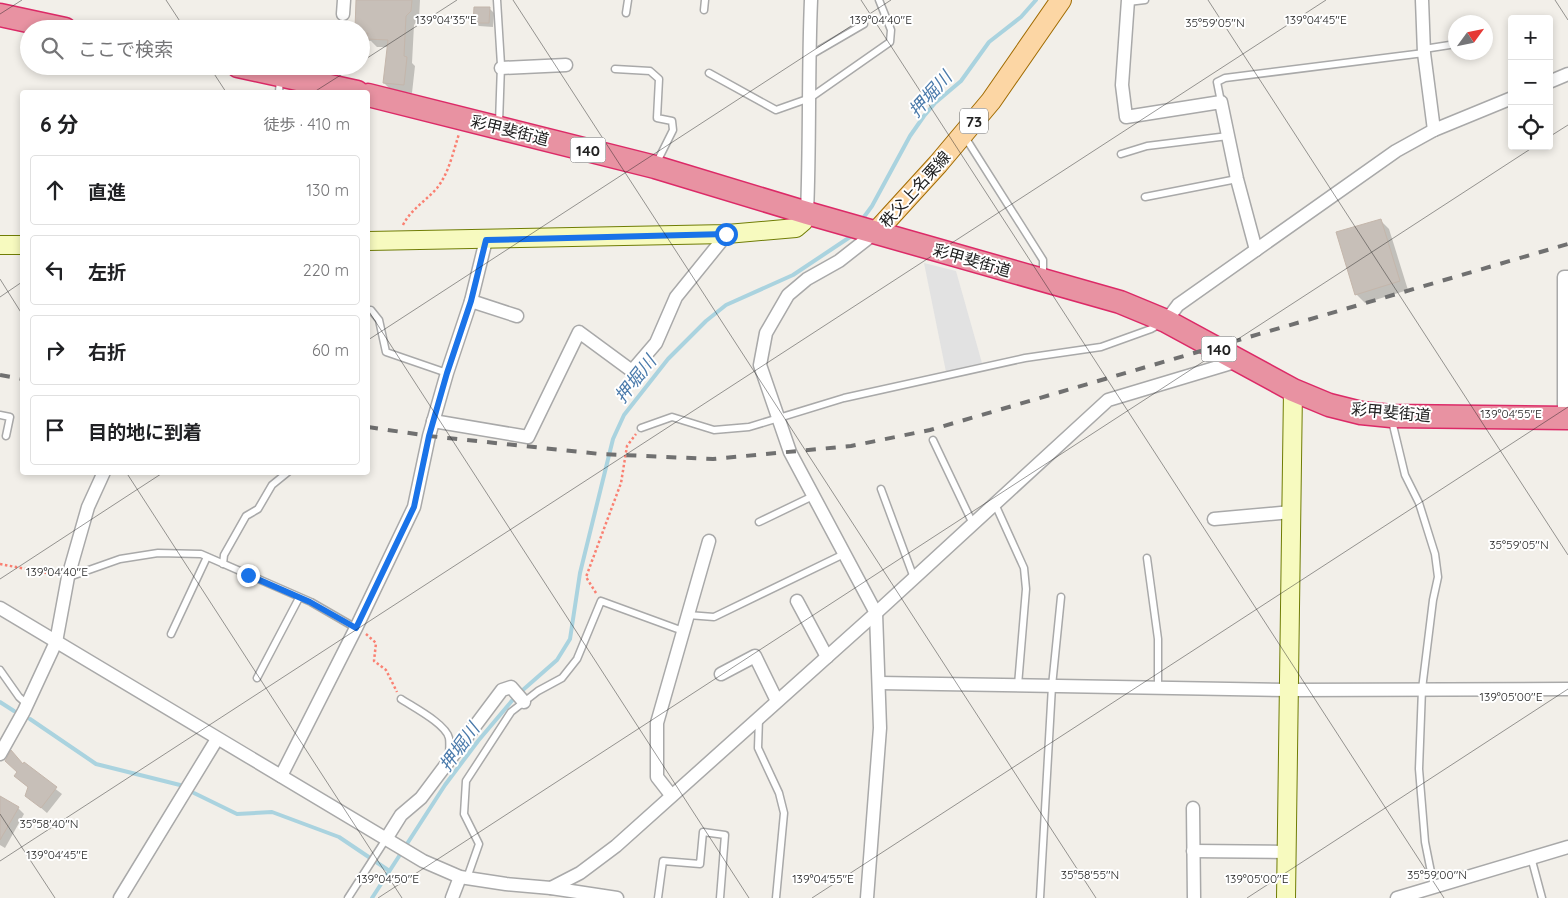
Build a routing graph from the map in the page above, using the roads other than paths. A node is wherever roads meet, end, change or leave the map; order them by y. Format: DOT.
graph roads {
  1 [pos="344,0"];
  2 [pos="497,0"];
  3 [pos="628,0"];
  4 [pos="705,0"];
  5 [pos="811,0"];
  6 [pos="879,0"];
  7 [pos="1061,0"];
  8 [pos="1145,0"];
  9 [pos="1422,0"];
  10 [pos="1128,1"];
  11 [pos="704,10"];
  12 [pos="626,13"];
  13 [pos="343,14"];
  14 [pos="0,15"];
  15 [pos="23,20"];
  16 [pos="864,24"];
  17 [pos="1448,46"];
  18 [pos="1424,51"];
  19 [pos="809,56"];
  20 [pos="566,65"];
  21 [pos="501,68"];
  22 [pos="615,69"];
  23 [pos="709,73"];
  24 [pos="1568,74"];
  25 [pos="259,75"];
  26 [pos="1553,80"];
  27 [pos="280,84"];
  28 [pos="338,90"];
  29 [pos="370,95"];
  30 [pos="810,98"];
  31 [pos="1508,100"];
  32 [pos="1221,102"];
  33 [pos="499,127"];
  34 [pos="1434,130"];
  35 [pos="963,134"];
  36 [pos="1228,136"];
  37 [pos="1121,154"];
  38 [pos="655,167"];
  39 [pos="1237,179"];
  40 [pos="1145,197"];
  41 [pos="816,215"];
  42 [pos="869,230"];
  43 [pos="726,234"];
  44 [pos="486,240"];
  45 [pos="370,241"];
  46 [pos="20,245"];
  47 [pos="0,246"];
  48 [pos="1256,250"];
  49 [pos="1568,277"];
  50 [pos="1043,280"];
  51 [pos="471,301"];
  52 [pos="370,310"];
  53 [pos="517,316"];
  54 [pos="1166,321"];
  55 [pos="1238,361"];
  56 [pos="447,373"];
  57 [pos="1293,390"];
  58 [pos="0,415"];
  59 [pos="1391,416"];
  60 [pos="779,417"];
  61 [pos="1566,418"];
  62 [pos="433,421"];
  63 [pos="642,428"];
  64 [pos="6,436"];
  65 [pos="933,440"];
  66 [pos="103,475"];
  67 [pos="284,475"];
  68 [pos="881,489"];
  69 [pos="813,496"];
  70 [pos="995,504"];
  71 [pos="1291,512"];
  72 [pos="1214,519"];
  73 [pos="759,522"];
  74 [pos="972,524"];
  75 [pos="709,542"];
  76 [pos="844,554"];
  77 [pos="207,557"];
  78 [pos="1147,558"];
  79 [pos="223,564"];
  80 [pos="68,577"];
  81 [pos="914,578"];
  82 [pos="1061,597"];
  83 [pos="299,598"];
  84 [pos="796,601"];
  85 [pos="0,608"];
  86 [pos="876,613"];
  87 [pos="688,615"];
  88 [pos="356,628"];
  89 [pos="683,631"];
  90 [pos="171,634"];
  91 [pos="56,642"];
  92 [pos="827,657"];
  93 [pos="0,670"];
  94 [pos="721,674"];
  95 [pos="257,678"];
  96 [pos="878,683"];
  97 [pos="1018,685"];
  98 [pos="1052,686"];
  99 [pos="1158,687"];
  100 [pos="1422,689"];
  101 [pos="1568,689"];
  102 [pos="1289,690"];
  103 [pos="400,699"];
  104 [pos="777,701"];
  105 [pos="524,702"];
  106 [pos="27,704"];
  107 [pos="760,716"];
  108 [pos="217,739"];
  109 [pos="0,754"];
  110 [pos="449,760"];
  111 [pos="281,776"];
  112 [pos="671,795"];
  113 [pos="1193,808"];
  114 [pos="386,839"];
  115 [pos="1568,847"];
  116 [pos="1194,851"];
  117 [pos="1286,852"];
  118 [pos="1530,857"];
  119 [pos="464,877"];
  120 [pos="1434,887"];
  121 [pos="551,888"];
  122 [pos="120,898"];
  123 [pos="348,898"];
  124 [pos="452,898"];
  125 [pos="617,898"];
  126 [pos="658,898"];
  127 [pos="720,898"];
  128 [pos="776,898"];
  129 [pos="867,898"];
  130 [pos="1040,898"];
  131 [pos="1194,898"];
  132 [pos="1286,898"];
  133 [pos="1397,898"];
  134 [pos="1542,898"];
  1 -- 13 [label="street"];
  2 -- 21 [label="lane"];
  3 -- 12 [label="lane"];
  4 -- 11 [label="lane"];
  5 -- 19 [label="street"];
  6 -- 30 [label="lane"];
  7 -- 35 [label="main road, 秩父上名栗線 / 73"];
  8 -- 10 [label="lane"];
  9 -- 18 [label="street"];
  10 -- 32 [label="street"];
  14 -- 15 [label="highway"];
  16 -- 19 [label="lane"];
  17 -- 18 [label="lane"];
  18 -- 32 [label="lane"];
  18 -- 34 [label="street"];
  19 -- 30 [label="street"];
  20 -- 21 [label="street"];
  21 -- 33 [label="lane"];
  22 -- 38 [label="lane"];
  23 -- 30 [label="lane"];
  24 -- 26 [label="street"];
  25 -- 27 [label="highway"];
  27 -- 28 [label="highway"];
  29 -- 33 [label="highway, 彩甲斐街道 / 140"];
  30 -- 41 [label="street"];
  31 -- 34 [label="street"];
  32 -- 36 [label="street"];
  33 -- 38 [label="highway, 彩甲斐街道 / 140"];
  34 -- 48 [label="street"];
  35 -- 42 [label="main road, 秩父上名栗線 / 73"];
  35 -- 50 [label="lane"];
  36 -- 37 [label="lane"];
  36 -- 39 [label="street"];
  38 -- 41 [label="highway, 彩甲斐街道 / 140"];
  39 -- 40 [label="lane"];
  39 -- 48 [label="street"];
  41 -- 42 [label="highway, 彩甲斐街道 / 140"];
  41 -- 43 [label="street"];
  42 -- 50 [label="highway, 彩甲斐街道 / 140"];
  42 -- 60 [label="street"];
  43 -- 44 [label="street"];
  43 -- 62 [label="street"];
  44 -- 45 [label="street"];
  44 -- 51 [label="street"];
  46 -- 47 [label="street"];
  48 -- 54 [label="street"];
  49 -- 61 [label="street"];
  50 -- 54 [label="highway, 彩甲斐街道 / 140"];
  51 -- 53 [label="street"];
  51 -- 56 [label="street"];
  52 -- 56 [label="lane"];
  54 -- 55 [label="highway, 彩甲斐街道 / 140"];
  54 -- 60 [label="lane"];
  55 -- 57 [label="highway, 彩甲斐街道 / 140"];
  55 -- 70 [label="street"];
  56 -- 62 [label="street"];
  57 -- 59 [label="highway, 彩甲斐街道 / 140"];
  57 -- 71 [label="street"];
  58 -- 64 [label="lane"];
  59 -- 61 [label="highway, 彩甲斐街道 / 140"];
  59 -- 100 [label="lane"];
  60 -- 63 [label="lane"];
  60 -- 69 [label="street"];
  62 -- 88 [label="street"];
  65 -- 74 [label="lane"];
  66 -- 80 [label="street"];
  67 -- 79 [label="lane"];
  68 -- 81 [label="lane"];
  69 -- 73 [label="lane"];
  69 -- 76 [label="street"];
  70 -- 74 [label="street"];
  70 -- 97 [label="lane"];
  71 -- 72 [label="street"];
  71 -- 102 [label="street"];
  74 -- 81 [label="street"];
  75 -- 87 [label="street"];
  76 -- 86 [label="street"];
  76 -- 87 [label="lane"];
  77 -- 79 [label="lane"];
  77 -- 80 [label="lane"];
  77 -- 90 [label="lane"];
  78 -- 99 [label="lane"];
  79 -- 83 [label="lane"];
  80 -- 91 [label="street"];
  81 -- 86 [label="street"];
  82 -- 98 [label="lane"];
  83 -- 88 [label="lane"];
  83 -- 95 [label="lane"];
  84 -- 92 [label="street"];
  85 -- 91 [label="street"];
  86 -- 92 [label="street"];
  86 -- 96 [label="street"];
  87 -- 89 [label="street"];
  88 -- 111 [label="street"];
  89 -- 105 [label="lane"];
  89 -- 112 [label="street"];
  91 -- 106 [label="street"];
  91 -- 108 [label="street"];
  92 -- 104 [label="street"];
  93 -- 106 [label="lane"];
  94 -- 104 [label="street"];
  96 -- 97 [label="street"];
  96 -- 129 [label="street"];
  97 -- 98 [label="street"];
  98 -- 99 [label="street"];
  98 -- 130 [label="lane"];
  99 -- 102 [label="street"];
  100 -- 101 [label="street"];
  100 -- 102 [label="street"];
  100 -- 120 [label="lane"];
  102 -- 117 [label="street"];
  103 -- 110 [label="lane"];
  104 -- 107 [label="street"];
  105 -- 110 [label="street"];
  105 -- 119 [label="lane"];
  106 -- 109 [label="street"];
  107 -- 112 [label="street"];
  107 -- 128 [label="lane"];
  108 -- 111 [label="street"];
  108 -- 122 [label="street"];
  110 -- 114 [label="street"];
  111 -- 114 [label="street"];
  112 -- 121 [label="street"];
  113 -- 116 [label="street"];
  114 -- 119 [label="street"];
  114 -- 123 [label="lane"];
  115 -- 118 [label="street"];
  116 -- 117 [label="street"];
  116 -- 131 [label="street"];
  117 -- 132 [label="street"];
  118 -- 120 [label="street"];
  118 -- 134 [label="lane"];
  119 -- 121 [label="street"];
  119 -- 124 [label="street"];
  120 -- 133 [label="street"];
  121 -- 125 [label="street"];
  126 -- 127 [label="lane"];
}
